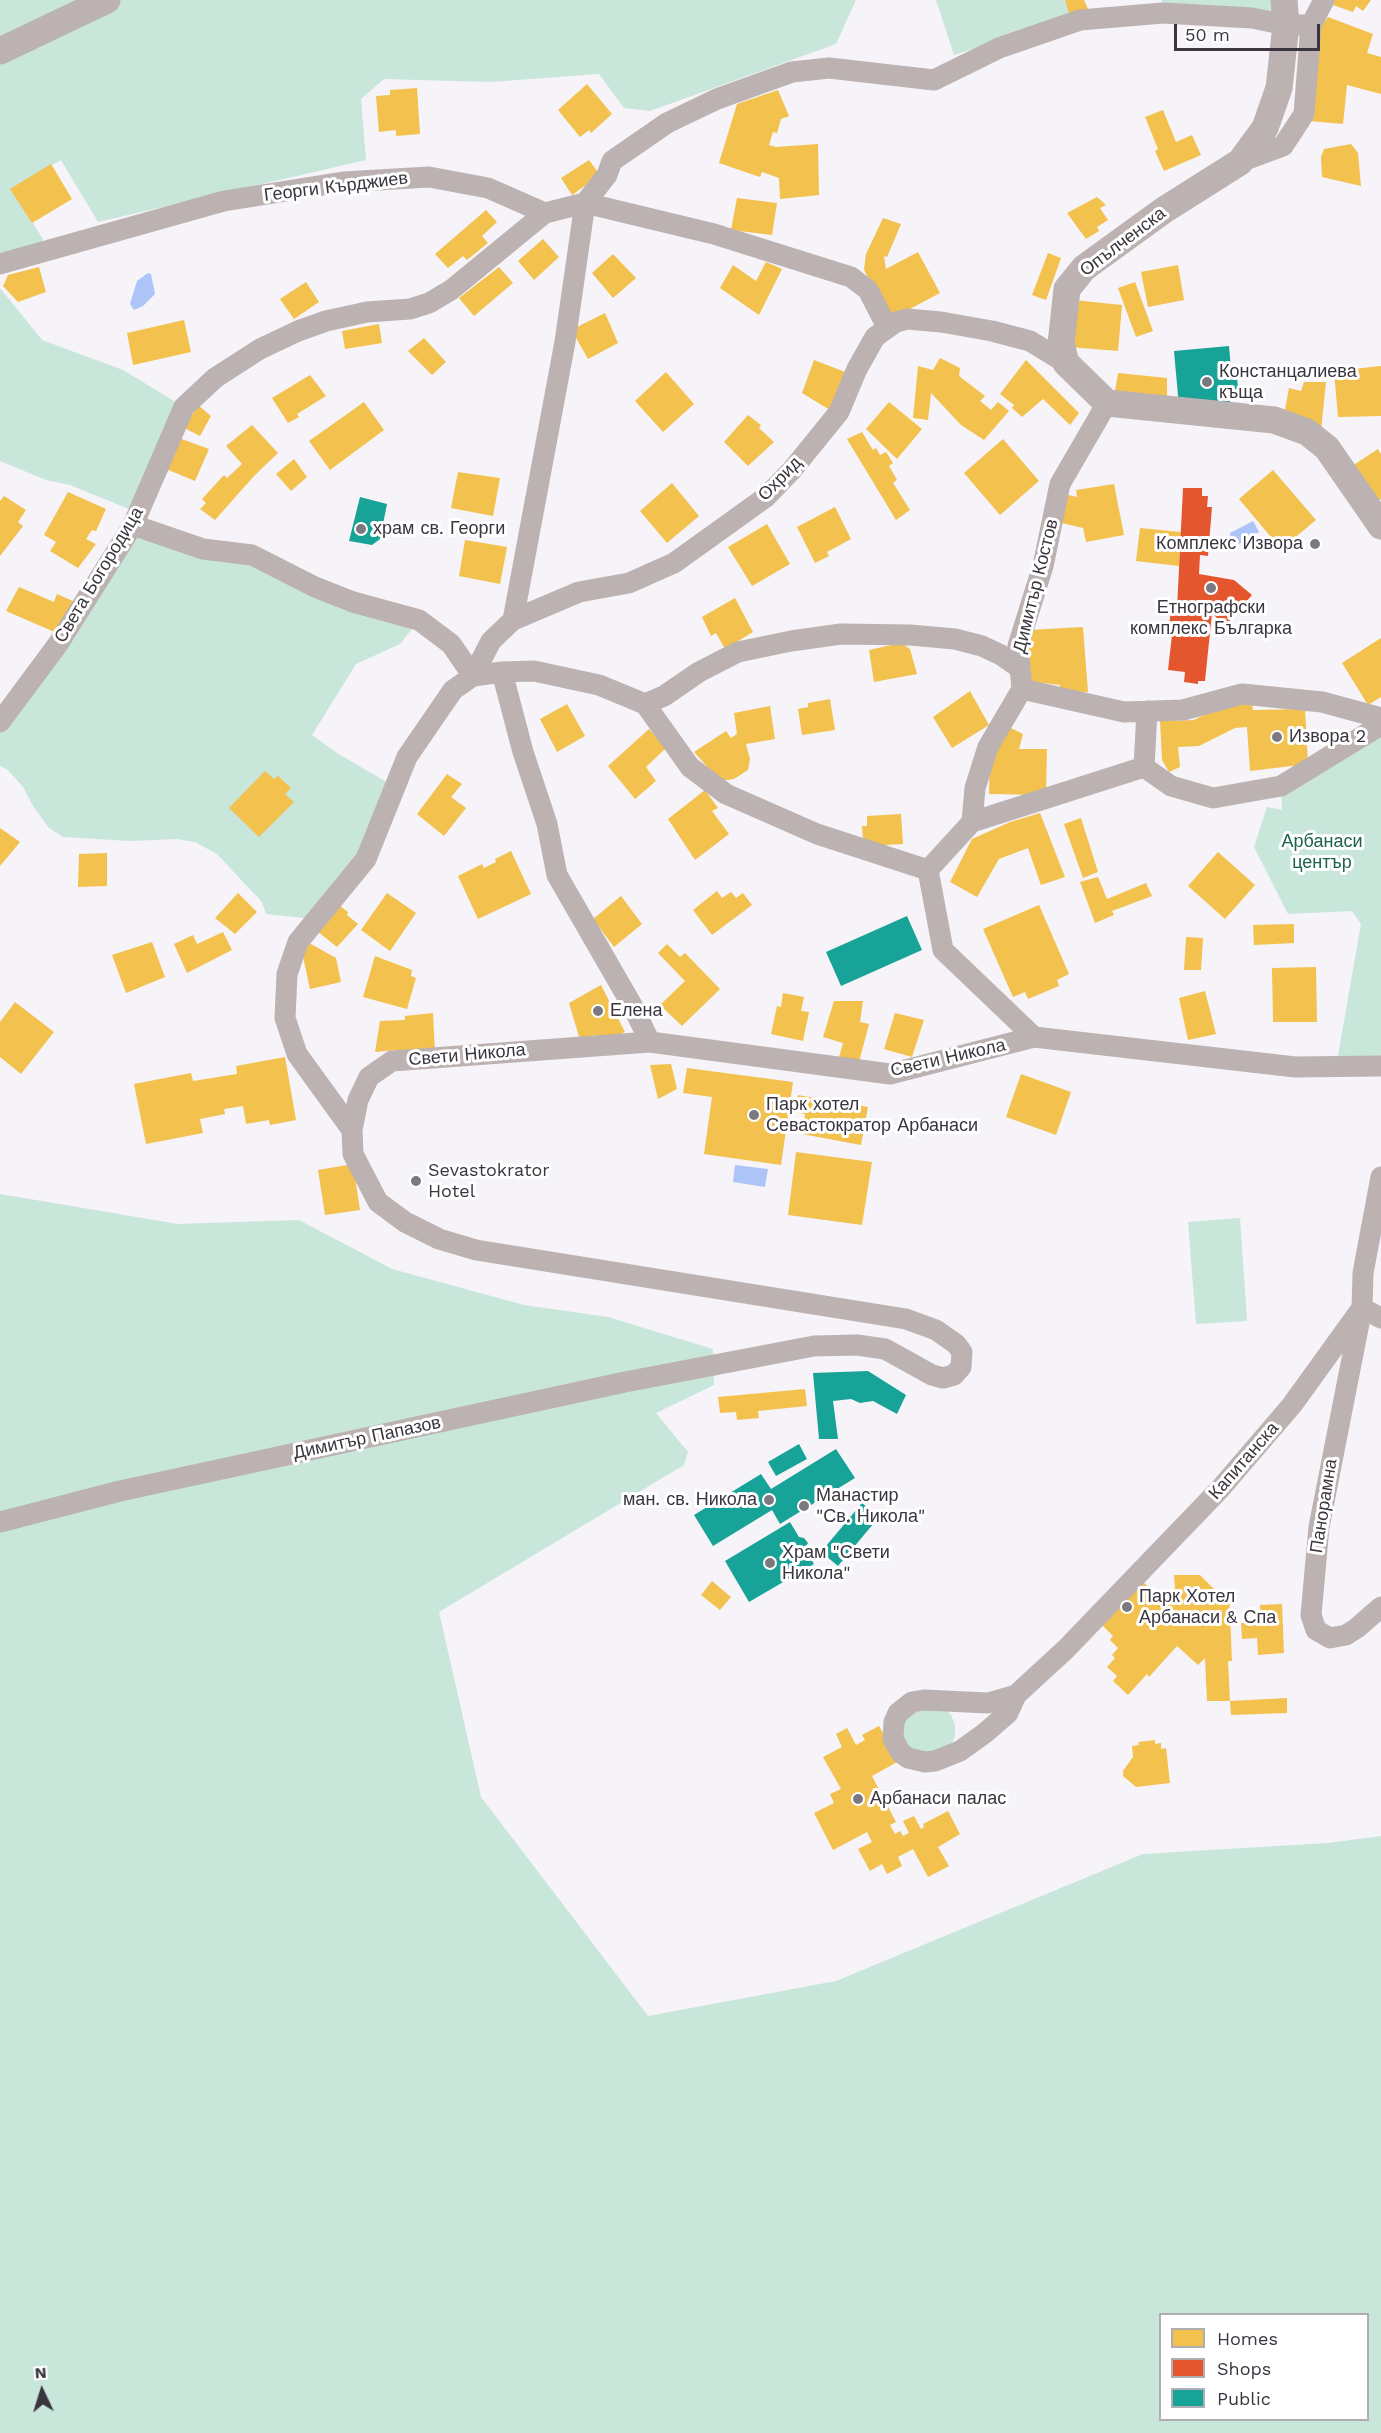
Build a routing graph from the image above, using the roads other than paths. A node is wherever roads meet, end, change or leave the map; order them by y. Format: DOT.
graph roads {
  1 [pos="107,0"];
  2 [pos="1324,0"];
  3 [pos="1293,17"];
  4 [pos="0,51"];
  5 [pos="585,203"];
  6 [pos="545,213"];
  7 [pos="0,264"];
  8 [pos="887,327"];
  9 [pos="1066,363"];
  10 [pos="1107,404"];
  11 [pos="133,525"];
  12 [pos="1381,526"];
  13 [pos="513,620"];
  14 [pos="1018,667"];
  15 [pos="502,672"];
  16 [pos="473,676"];
  17 [pos="1022,689"];
  18 [pos="645,704"];
  19 [pos="1147,711"];
  20 [pos="1381,718"];
  21 [pos="0,722"];
  22 [pos="1381,725"];
  23 [pos="1144,767"];
  24 [pos="972,822"];
  25 [pos="928,870"];
  26 [pos="1034,1037"];
  27 [pos="650,1042"];
  28 [pos="1381,1066"];
  29 [pos="352,1130"];
  30 [pos="1381,1177"];
  31 [pos="1362,1308"];
  32 [pos="1381,1318"];
  33 [pos="736,1361"];
  34 [pos="0,1522"];
  35 [pos="1381,1607"];
  36 [pos="1016,1695"];
  1 -- 4 [label="street"];
  2 -- 3 [label="street"];
  3 -- 5 [label="street"];
  3 -- 9 [label="street, Опълченска"];
  5 -- 6 [label="street"];
  5 -- 8 [label="street"];
  5 -- 13 [label="street"];
  6 -- 7 [label="street, Георги Кърджиев"];
  6 -- 11 [label="street, Света Богородица"];
  8 -- 9 [label="street"];
  8 -- 13 [label="street, Охрид"];
  9 -- 10 [label="street"];
  10 -- 12 [label="street"];
  10 -- 14 [label="street, Димитър Костов"];
  11 -- 16 [label="street"];
  11 -- 21 [label="street, Света Богородица"];
  13 -- 16 [label="street, Охрид"];
  14 -- 17 [label="street, Димитър Костов"];
  14 -- 18 [label="street"];
  15 -- 16 [label="street"];
  15 -- 18 [label="street"];
  15 -- 27 [label="street"];
  16 -- 29 [label="street"];
  17 -- 19 [label="street"];
  17 -- 24 [label="street"];
  18 -- 25 [label="street"];
  19 -- 20 [label="street"];
  19 -- 23 [label="street"];
  22 -- 23 [label="street"];
  23 -- 24 [label="street"];
  24 -- 25 [label="street"];
  25 -- 26 [label="street"];
  26 -- 27 [label="street, Свети Никола"];
  26 -- 28 [label="street, Свети Никола"];
  27 -- 29 [label="street, Свети Никола"];
  29 -- 33 [label="street, Свети Никола"];
  30 -- 31 [label="street"];
  31 -- 32 [label="street"];
  31 -- 35 [label="street, Панорамна"];
  31 -- 36 [label="street, Капитанска"];
  33 -- 34 [label="street, Димитър Папазов"];
  36 -- 36 [label="street, Капитанска"];
}
